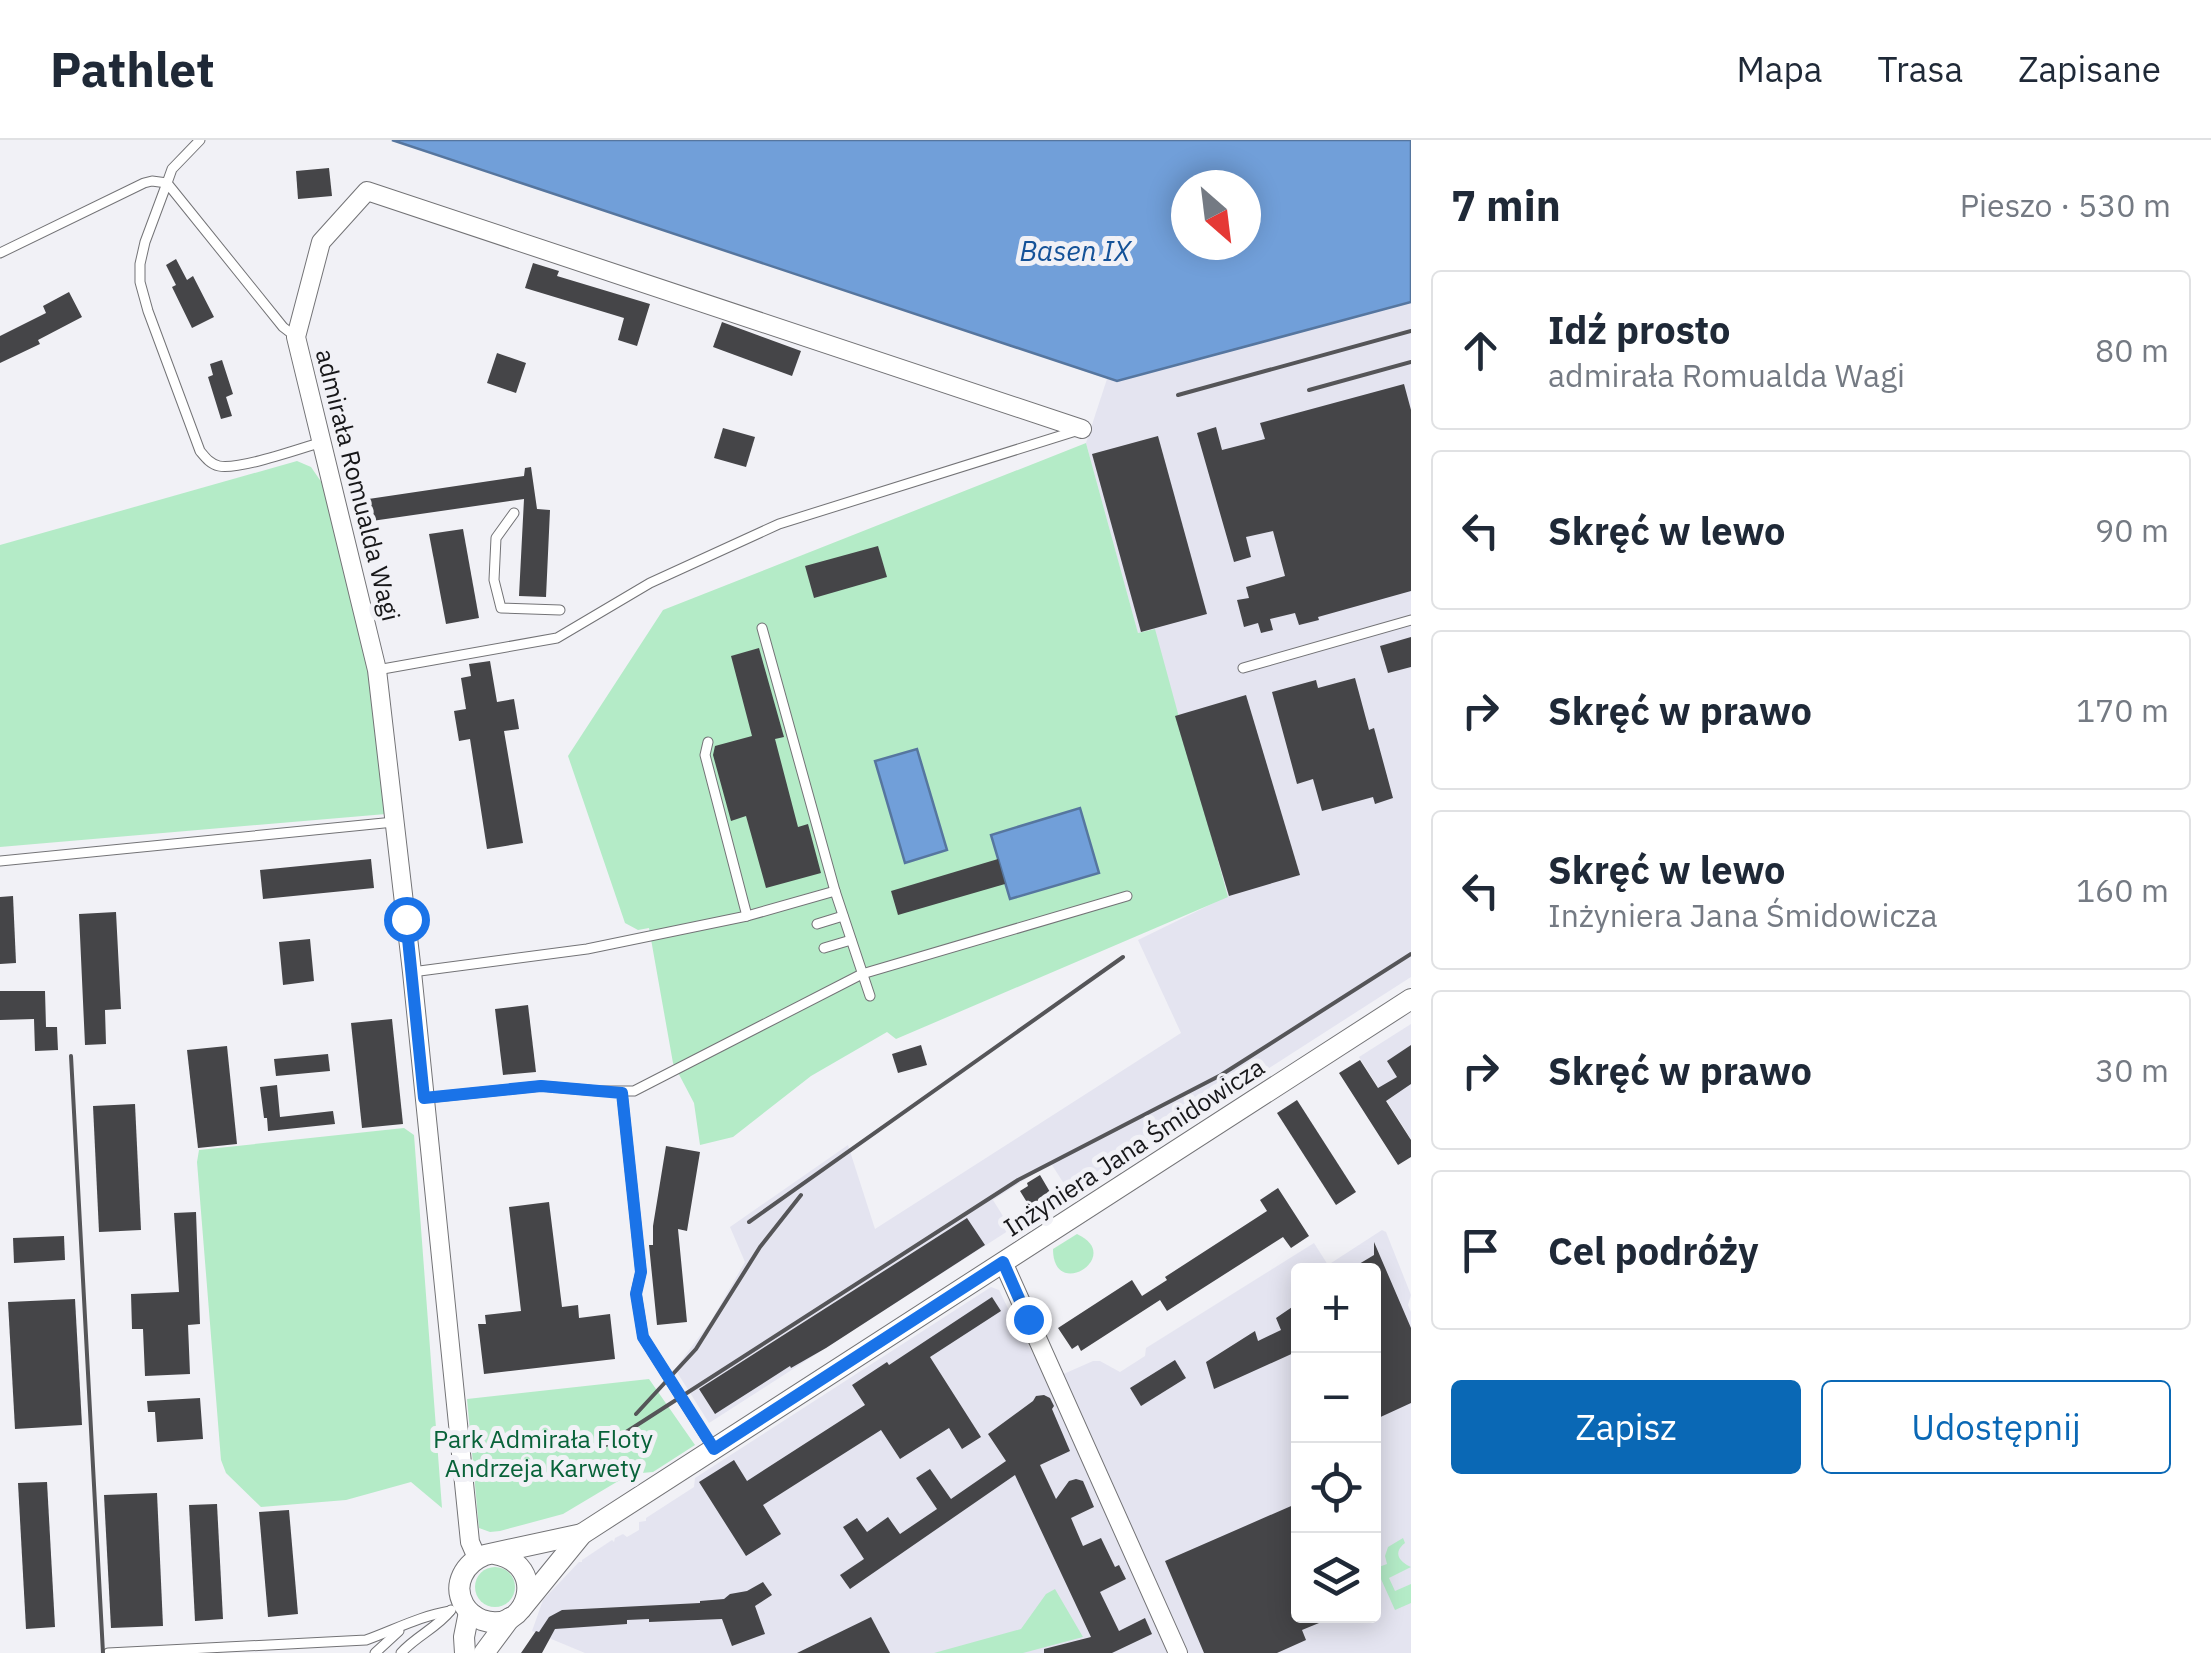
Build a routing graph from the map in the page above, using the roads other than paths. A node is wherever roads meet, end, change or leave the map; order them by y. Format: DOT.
graph roads {
  1 [pos="200,140"];
  2 [pos="167,184"];
  3 [pos="0,252"];
  4 [pos="296,337"];
  5 [pos="1082,429"];
  6 [pos="322,442"];
  7 [pos="514,512"];
  8 [pos="560,610"];
  9 [pos="1411,620"];
  10 [pos="762,628"];
  11 [pos="1243,668"];
  12 [pos="377,670"];
  13 [pos="708,742"];
  14 [pos="394,822"];
  15 [pos="0,860"];
  16 [pos="836,891"];
  17 [pos="1127,896"];
  18 [pos="747,916"];
  19 [pos="844,916"];
  20 [pos="817,924"];
  21 [pos="851,940"];
  22 [pos="824,948"];
  23 [pos="412,972"];
  24 [pos="862,974"];
  25 [pos="870,996"];
  26 [pos="1411,999"];
  27 [pos="622,1093"];
  28 [pos="424,1098"];
  29 [pos="1003,1262"];
  30 [pos="714,1449"];
  31 [pos="582,1534"];
  32 [pos="486,1556"];
  33 [pos="460,1608"];
  34 [pos="515,1614"];
  35 [pos="405,1626"];
  36 [pos="414,1639"];
  37 [pos="108,1653"];
  38 [pos="378,1653"];
  39 [pos="401,1653"];
  40 [pos="465,1653"];
  41 [pos="484,1653"];
  42 [pos="1178,1653"];
  1 -- 2 [label="lane"];
  2 -- 3 [label="lane"];
  2 -- 4 [label="lane"];
  2 -- 6 [label="lane"];
  4 -- 5 [label="street, admirała Romualda Wagi"];
  4 -- 6 [label="street, admirała Romualda Wagi"];
  5 -- 12 [label="lane"];
  6 -- 12 [label="street, admirała Romualda Wagi"];
  7 -- 8 [label="lane"];
  9 -- 11 [label="lane"];
  10 -- 16 [label="lane"];
  12 -- 14 [label="street, admirała Romualda Wagi"];
  13 -- 18 [label="lane"];
  14 -- 15 [label="lane"];
  14 -- 23 [label="street, admirała Romualda Wagi"];
  16 -- 18 [label="lane"];
  16 -- 19 [label="lane"];
  17 -- 24 [label="lane"];
  18 -- 23 [label="lane"];
  19 -- 20 [label="lane"];
  19 -- 21 [label="lane"];
  21 -- 22 [label="lane"];
  21 -- 24 [label="lane"];
  23 -- 28 [label="street, admirała Romualda Wagi"];
  24 -- 25 [label="lane"];
  24 -- 27 [label="lane"];
  26 -- 29 [label="street, Inżyniera Jana Śmidowicza"];
  27 -- 28 [label="lane"];
  27 -- 30 [label="lane"];
  28 -- 32 [label="street, admirała Romualda Wagi"];
  29 -- 30 [label="street, Inżyniera Jana Śmidowicza"];
  29 -- 42 [label="street"];
  30 -- 31 [label="street, Inżyniera Jana Śmidowicza"];
  31 -- 32 [label="street, Inżyniera Jana Śmidowicza"];
  31 -- 34 [label="street, Inżyniera Jana Śmidowicza"];
  32 -- 33 [label="street"];
  32 -- 34 [label="street"];
  33 -- 34 [label="street"];
  33 -- 35 [label="lane"];
  33 -- 36 [label="lane"];
  33 -- 40 [label="street"];
  34 -- 41 [label="street, Inżyniera Jana Śmidowicza"];
  35 -- 37 [label="lane"];
  35 -- 38 [label="lane"];
  36 -- 38 [label="lane"];
  36 -- 39 [label="lane"];
}
